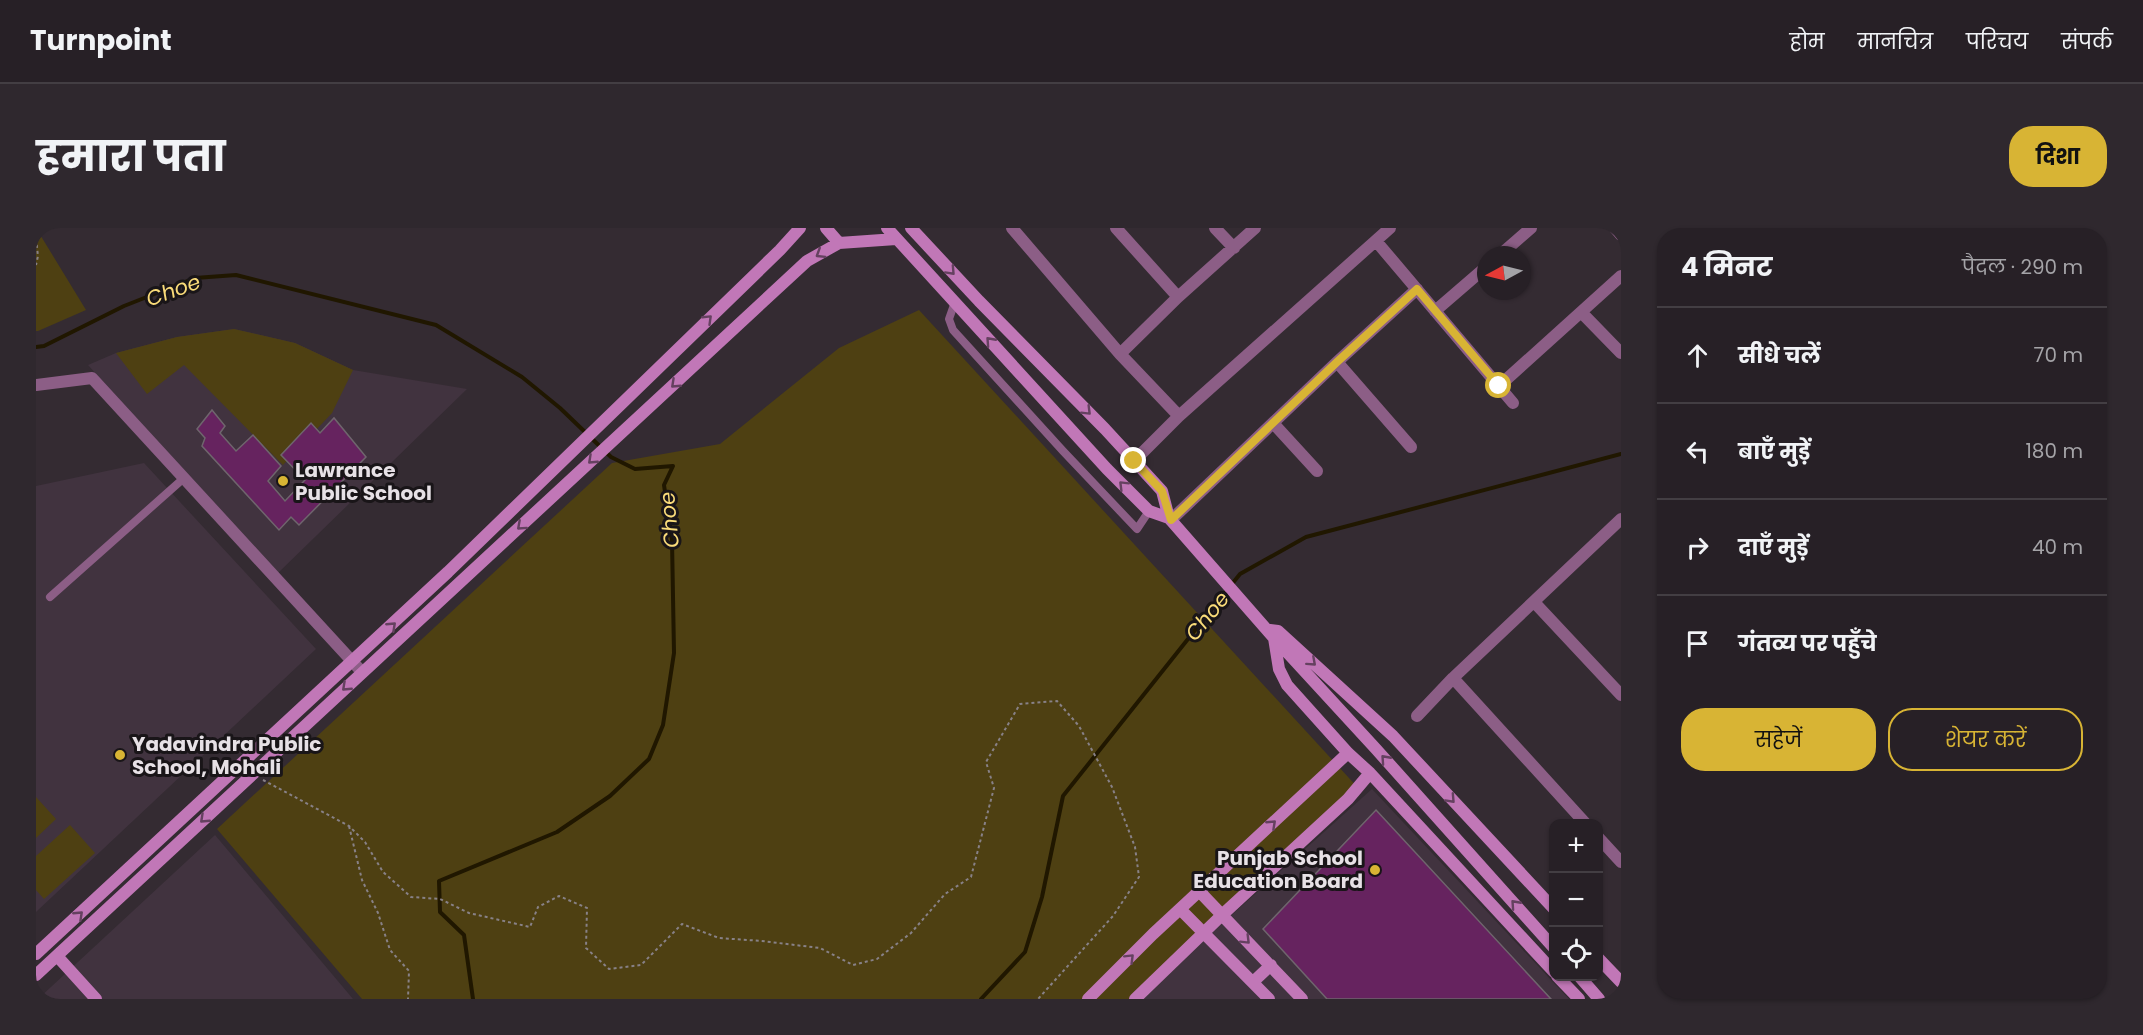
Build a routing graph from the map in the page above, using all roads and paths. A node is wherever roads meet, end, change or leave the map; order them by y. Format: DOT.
graph roads {
  1 [pos="800,228"];
  2 [pos="826,228"];
  3 [pos="887,228"];
  4 [pos="911,228"];
  5 [pos="999,228"];
  6 [pos="1012,228"];
  7 [pos="1116,228"];
  8 [pos="1215,228"];
  9 [pos="1255,228"];
  10 [pos="1390,228"];
  11 [pos="1531,228"];
  12 [pos="1615,228"];
  13 [pos="1621,235"];
  14 [pos="36,239"];
  15 [pos="896,239"];
  16 [pos="1376,241"];
  17 [pos="838,243"];
  18 [pos="1510,246"];
  19 [pos="1234,248"];
  20 [pos="36,265"];
  21 [pos="1477,275"];
  22 [pos="1621,276"];
  23 [pos="1417,289"];
  24 [pos="1178,297"];
  25 [pos="955,302"];
  26 [pos="1436,311"];
  27 [pos="1581,312"];
  28 [pos="1621,352"];
  29 [pos="1120,354"];
  30 [pos="1337,362"];
  31 [pos="36,385"];
  32 [pos="1499,386"];
  33 [pos="1513,403"];
  34 [pos="609,416"];
  35 [pos="1179,416"];
  36 [pos="1273,423"];
  37 [pos="624,431"];
  38 [pos="1411,447"];
  39 [pos="1134,461"];
  40 [pos="1317,471"];
  41 [pos="184,478"];
  42 [pos="1149,511"];
  43 [pos="1170,519"];
  44 [pos="1621,519"];
  45 [pos="489,532"];
  46 [pos="501,543"];
  47 [pos="50,597"];
  48 [pos="1534,602"];
  49 [pos="1270,634"];
  50 [pos="353,662"];
  51 [pos="362,672"];
  52 [pos="1453,678"];
  53 [pos="1621,695"];
  54 [pos="1417,716"];
  55 [pos="1348,753"];
  56 [pos="1370,773"];
  57 [pos="252,775"];
  58 [pos="1581,819"];
  59 [pos="349,826"];
  60 [pos="1603,842"];
  61 [pos="1621,862"];
  62 [pos="1200,892"];
  63 [pos="1549,904"];
  64 [pos="1180,909"];
  65 [pos="1221,915"];
  66 [pos="1203,932"];
  67 [pos="1549,942"];
  68 [pos="36,954"];
  69 [pos="57,956"];
  70 [pos="1603,962"];
  71 [pos="1271,965"];
  72 [pos="1549,967"];
  73 [pos="36,975"];
  74 [pos="1562,981"];
  75 [pos="1583,981"];
  76 [pos="1253,982"];
  77 [pos="1621,982"];
  78 [pos="96,999"];
  79 [pos="408,999"];
  80 [pos="1038,999"];
  81 [pos="1088,999"];
  82 [pos="1135,999"];
  83 [pos="1269,999"];
  84 [pos="1302,999"];
  85 [pos="1579,999"];
  86 [pos="1599,999"];
  34 -- 1 [label="main road, one-way"];
  2 -- 17 [label="main road"];
  3 -- 15 [label="main road"];
  4 -- 39 [label="main road, one-way"];
  5 -- 6 [label="street"];
  6 -- 29 [label="street"];
  7 -- 24 [label="street"];
  8 -- 19 [label="street"];
  9 -- 19 [label="street"];
  10 -- 16 [label="street"];
  11 -- 18 [label="street"];
  12 -- 13 [label="street"];
  14 -- 20 [label="path"];
  15 -- 17 [label="main road"];
  15 -- 25 [label="main road"];
  16 -- 23 [label="street"];
  16 -- 35 [label="street"];
  17 -- 37 [label="main road, one-way"];
  19 -- 24 [label="street"];
  21 -- 26 [label="street"];
  22 -- 27 [label="street"];
  23 -- 26 [label="street"];
  23 -- 30 [label="street"];
  24 -- 29 [label="street"];
  42 -- 25 [label="main road, one-way"];
  25 -- 42 [label="lane"];
  26 -- 32 [label="street"];
  27 -- 28 [label="street"];
  27 -- 32 [label="street"];
  29 -- 35 [label="street"];
  30 -- 36 [label="street"];
  30 -- 38 [label="street"];
  31 -- 41 [label="street"];
  32 -- 33 [label="street"];
  34 -- 37 [label="main road"];
  34 -- 45 [label="main road"];
  35 -- 39 [label="street"];
  36 -- 40 [label="street"];
  36 -- 43 [label="street"];
  37 -- 46 [label="main road, one-way"];
  39 -- 43 [label="main road"];
  41 -- 47 [label="lane"];
  41 -- 50 [label="street"];
  42 -- 43 [label="main road"];
  43 -- 49 [label="main road"];
  44 -- 48 [label="street"];
  45 -- 46 [label="main road"];
  50 -- 45 [label="main road, one-way"];
  46 -- 51 [label="main road"];
  48 -- 52 [label="street"];
  48 -- 53 [label="street"];
  49 -- 55 [label="main road"];
  49 -- 63 [label="main road, one-way"];
  67 -- 49 [label="main road, one-way"];
  50 -- 51 [label="street"];
  68 -- 50 [label="main road, one-way"];
  51 -- 57 [label="main road, one-way"];
  52 -- 54 [label="street"];
  52 -- 58 [label="street"];
  55 -- 56 [label="main road"];
  62 -- 55 [label="main road, one-way"];
  56 -- 65 [label="main road"];
  56 -- 72 [label="main road"];
  57 -- 59 [label="path"];
  57 -- 69 [label="main road, one-way"];
  59 -- 79 [label="path"];
  59 -- 80 [label="path"];
  60 -- 61 [label="street"];
  62 -- 64 [label="main road"];
  62 -- 65 [label="main road"];
  64 -- 66 [label="main road"];
  81 -- 64 [label="main road, one-way"];
  65 -- 66 [label="main road"];
  65 -- 71 [label="main road, one-way"];
  66 -- 76 [label="main road"];
  66 -- 82 [label="main road"];
  69 -- 73 [label="main road"];
  69 -- 78 [label="main road"];
  70 -- 77 [label="main road"];
  71 -- 76 [label="main road"];
  71 -- 84 [label="main road"];
  74 -- 85 [label="main road"];
  75 -- 86 [label="main road"];
  76 -- 83 [label="main road"];
}
